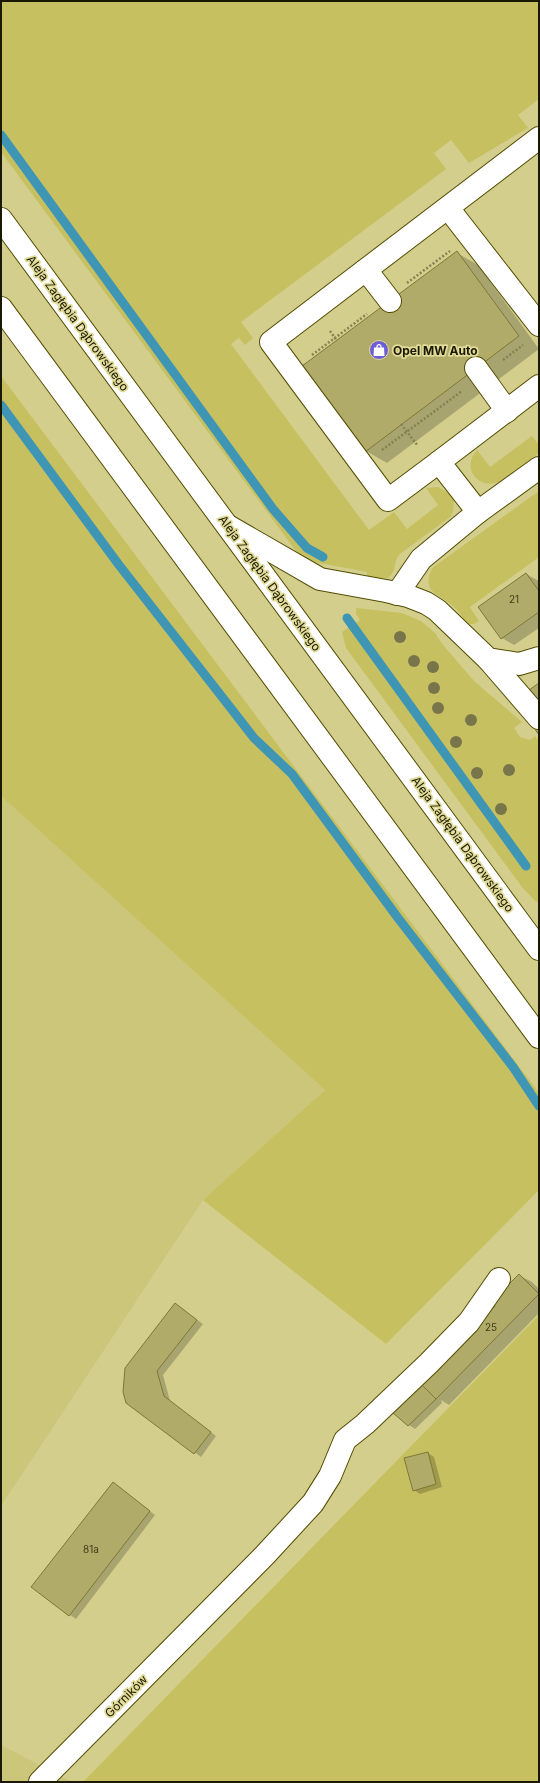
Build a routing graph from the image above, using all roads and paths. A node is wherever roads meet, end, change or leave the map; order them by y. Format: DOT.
graph roads {
  1 [pos="539,138"];
  2 [pos="448,208"];
  3 [pos="1,218"];
  4 [pos="366,270"];
  5 [pos="390,301"];
  6 [pos="1,308"];
  7 [pos="533,334"];
  8 [pos="479,372"];
  9 [pos="539,386"];
  10 [pos="507,411"];
  11 [pos="401,424"];
  12 [pos="407,431"];
  13 [pos="439,462"];
  14 [pos="362,465"];
  15 [pos="539,468"];
  16 [pos="478,512"];
  17 [pos="228,526"];
  18 [pos="397,594"];
  19 [pos="539,658"];
  20 [pos="488,659"];
  21 [pos="539,718"];
  22 [pos="539,949"];
  23 [pos="539,1037"];
  24 [pos="499,1279"];
  25 [pos="40,1782"];
  1 -- 2 [label="main road"];
  2 -- 4 [label="main road"];
  2 -- 7 [label="main road"];
  3 -- 17 [label="main road, Aleja Zagłębia Dąbrowskiego"];
  4 -- 5 [label="main road"];
  4 -- 14 [label="main road"];
  6 -- 23 [label="main road"];
  7 -- 8 [label="path"];
  8 -- 10 [label="main road"];
  8 -- 12 [label="path"];
  9 -- 10 [label="main road"];
  10 -- 13 [label="main road"];
  11 -- 12 [label="path"];
  12 -- 14 [label="path"];
  13 -- 14 [label="main road"];
  13 -- 16 [label="main road"];
  15 -- 16 [label="main road"];
  16 -- 18 [label="main road"];
  17 -- 18 [label="main road"];
  17 -- 22 [label="main road, Aleja Zagłębia Dąbrowskiego"];
  18 -- 20 [label="main road"];
  19 -- 20 [label="main road"];
  20 -- 21 [label="main road"];
  24 -- 25 [label="main road, Górników"];
}
